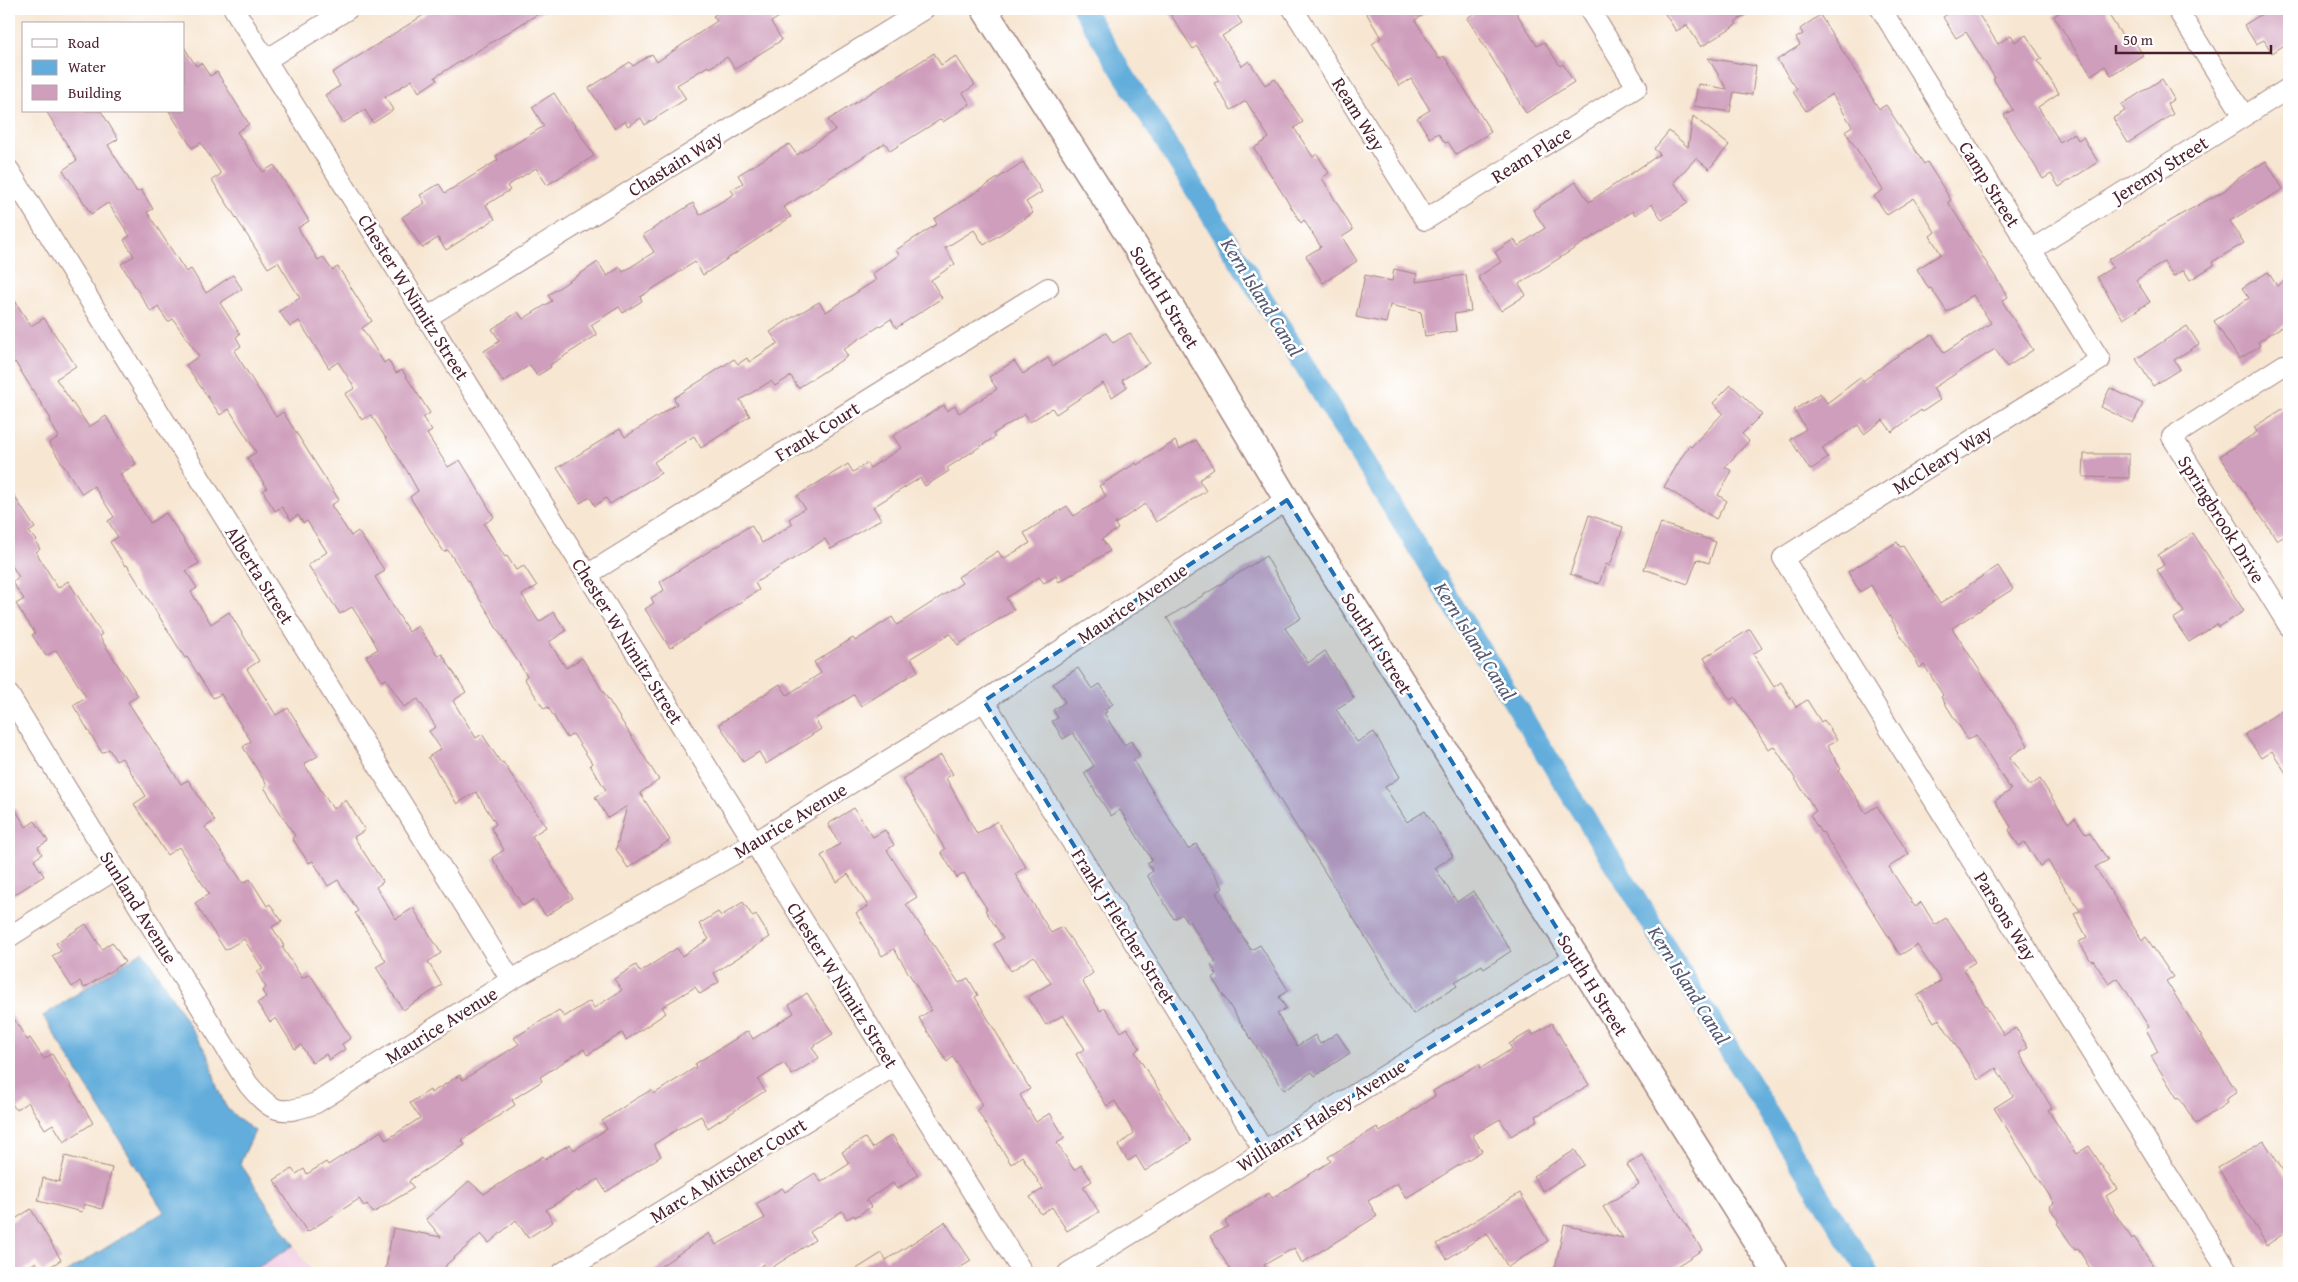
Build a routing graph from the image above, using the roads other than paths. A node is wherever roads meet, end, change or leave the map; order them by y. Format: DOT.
graph roads {
  1 [pos="234,9"];
  2 [pos="348,9"];
  3 [pos="924,9"];
  4 [pos="984,9"];
  5 [pos="1293,9"];
  6 [pos="1589,9"];
  7 [pos="1881,9"];
  8 [pos="2177,9"];
  9 [pos="266,60"];
  10 [pos="2289,88"];
  11 [pos="2244,116"];
  12 [pos="9,170"];
  13 [pos="1425,220"];
  14 [pos="2032,250"];
  15 [pos="1048,288"];
  16 [pos="426,318"];
  17 [pos="2100,360"];
  18 [pos="2289,364"];
  19 [pos="1287,500"];
  20 [pos="1783,558"];
  21 [pos="587,575"];
  22 [pos="2289,626"];
  23 [pos="9,695"];
  24 [pos="984,701"];
  25 [pos="754,844"];
  26 [pos="116,869"];
  27 [pos="9,937"];
  28 [pos="1575,957"];
  29 [pos="511,980"];
  30 [pos="894,1066"];
  31 [pos="278,1111"];
  32 [pos="1264,1151"];
  33 [pos="562,1273"];
  34 [pos="1023,1273"];
  35 [pos="1068,1273"];
  36 [pos="1776,1273"];
  37 [pos="2229,1273"];
  1 -- 9 [label="street, Chester W Nimitz Street"];
  2 -- 9 [label="street"];
  3 -- 16 [label="street, Chastain Way"];
  4 -- 19 [label="street, South H Street"];
  5 -- 13 [label="street, Ream Way"];
  6 -- 13 [label="street, Ream Place"];
  7 -- 14 [label="street, Camp Street"];
  8 -- 11 [label="street"];
  9 -- 16 [label="street, Chester W Nimitz Street"];
  10 -- 11 [label="street, Jeremy Street"];
  11 -- 14 [label="street, Jeremy Street"];
  12 -- 29 [label="street, Alberta Street"];
  14 -- 17 [label="street, Camp Street"];
  15 -- 21 [label="street, Frank Court"];
  16 -- 21 [label="street, Chester W Nimitz Street"];
  17 -- 20 [label="street, McCleary Way"];
  18 -- 22 [label="street, Springbrook Drive"];
  19 -- 24 [label="street, Maurice Avenue"];
  19 -- 28 [label="street, South H Street"];
  20 -- 37 [label="street, Parsons Way"];
  21 -- 25 [label="street, Chester W Nimitz Street"];
  23 -- 26 [label="street, Sunland Avenue"];
  24 -- 25 [label="street, Maurice Avenue"];
  24 -- 32 [label="street, Frank J Fletcher Street"];
  25 -- 29 [label="street, Maurice Avenue"];
  25 -- 30 [label="street, Chester W Nimitz Street"];
  26 -- 27 [label="street"];
  26 -- 31 [label="street, Sunland Avenue"];
  28 -- 32 [label="street, William F Halsey Avenue"];
  28 -- 36 [label="street, South H Street"];
  29 -- 31 [label="street, Maurice Avenue"];
  30 -- 33 [label="street, Marc A Mitscher Court"];
  30 -- 34 [label="street, Chester W Nimitz Street"];
  32 -- 35 [label="street, William F Halsey Avenue"];
}
